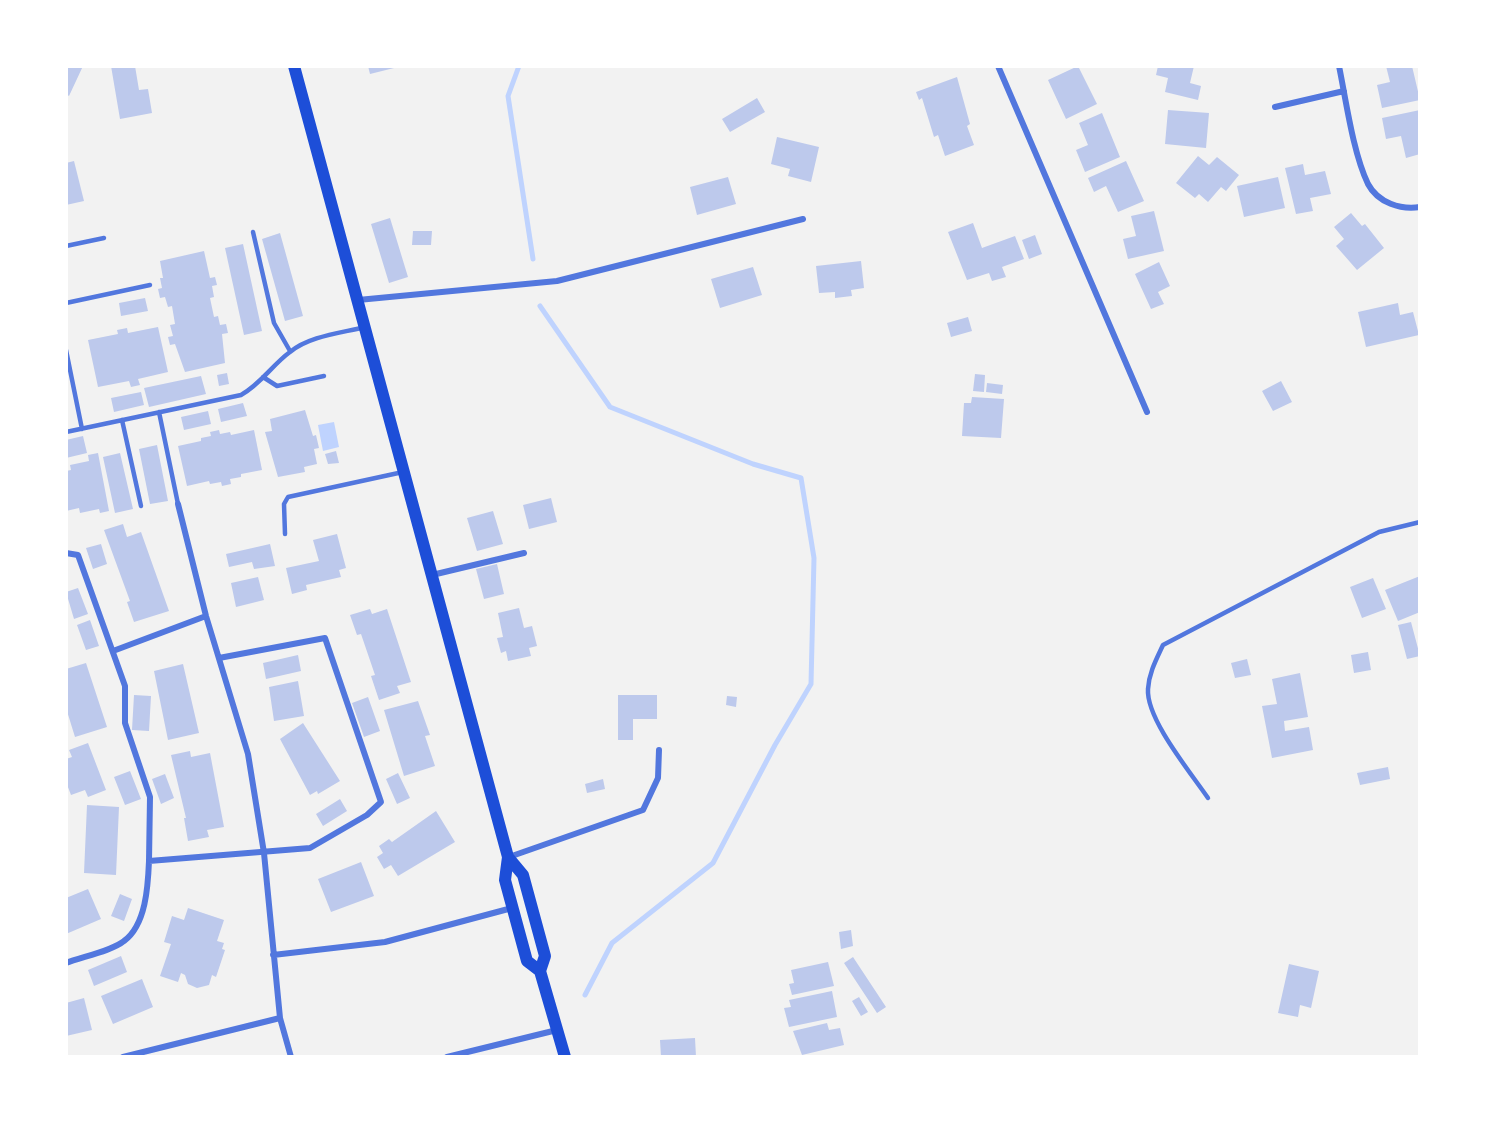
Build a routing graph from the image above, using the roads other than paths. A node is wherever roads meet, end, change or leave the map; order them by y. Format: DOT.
graph roads {
  1 [pos="294,66"];
  2 [pos="998,66"];
  3 [pos="1339,66"];
  4 [pos="1344,91"];
  5 [pos="1275,107"];
  6 [pos="1420,207"];
  7 [pos="802,219"];
  8 [pos="253,232"];
  9 [pos="104,238"];
  10 [pos="66,246"];
  11 [pos="150,285"];
  12 [pos="357,300"];
  13 [pos="66,303"];
  14 [pos="365,327"];
  15 [pos="66,350"];
  16 [pos="290,351"];
  17 [pos="324,376"];
  18 [pos="263,377"];
  19 [pos="159,412"];
  20 [pos="1147,412"];
  21 [pos="122,420"];
  22 [pos="82,429"];
  23 [pos="66,432"];
  24 [pos="403,471"];
  25 [pos="178,504"];
  26 [pos="141,506"];
  27 [pos="1420,522"];
  28 [pos="285,534"];
  29 [pos="66,553"];
  30 [pos="524,553"];
  31 [pos="432,575"];
  32 [pos="206,616"];
  33 [pos="113,651"];
  34 [pos="219,658"];
  35 [pos="659,750"];
  36 [pos="1208,798"];
  37 [pos="264,853"];
  38 [pos="508,857"];
  39 [pos="149,861"];
  40 [pos="513,908"];
  41 [pos="273,955"];
  42 [pos="66,963"];
  43 [pos="540,971"];
  44 [pos="280,1018"];
  45 [pos="557,1030"];
  46 [pos="123,1057"];
  47 [pos="291,1057"];
  48 [pos="447,1057"];
  49 [pos="564,1057"];
  1 -- 12 [label="main road"];
  2 -- 20 [label="street"];
  3 -- 4 [label="street"];
  4 -- 5 [label="street"];
  4 -- 6 [label="street"];
  7 -- 12 [label="street"];
  8 -- 16 [label="lane"];
  9 -- 10 [label="lane"];
  11 -- 13 [label="lane"];
  12 -- 14 [label="main road"];
  14 -- 16 [label="lane"];
  14 -- 24 [label="main road"];
  15 -- 22 [label="lane"];
  16 -- 18 [label="lane"];
  17 -- 18 [label="lane"];
  18 -- 19 [label="lane"];
  19 -- 21 [label="lane"];
  19 -- 25 [label="lane"];
  21 -- 22 [label="lane"];
  21 -- 26 [label="lane"];
  22 -- 23 [label="lane"];
  24 -- 28 [label="lane"];
  24 -- 31 [label="main road"];
  25 -- 32 [label="street"];
  27 -- 36 [label="lane"];
  29 -- 33 [label="street"];
  30 -- 31 [label="street"];
  31 -- 38 [label="main road"];
  32 -- 33 [label="street"];
  32 -- 34 [label="street"];
  33 -- 39 [label="street"];
  34 -- 37 [label="street"];
  34 -- 37 [label="street"];
  35 -- 38 [label="street"];
  37 -- 39 [label="street"];
  37 -- 41 [label="street"];
  38 -- 40 [label="main road"];
  38 -- 43 [label="main road"];
  39 -- 42 [label="street"];
  40 -- 41 [label="street"];
  40 -- 43 [label="main road"];
  41 -- 44 [label="street"];
  43 -- 45 [label="main road"];
  44 -- 46 [label="street"];
  44 -- 47 [label="street"];
  45 -- 48 [label="street"];
  45 -- 49 [label="main road"];
}
